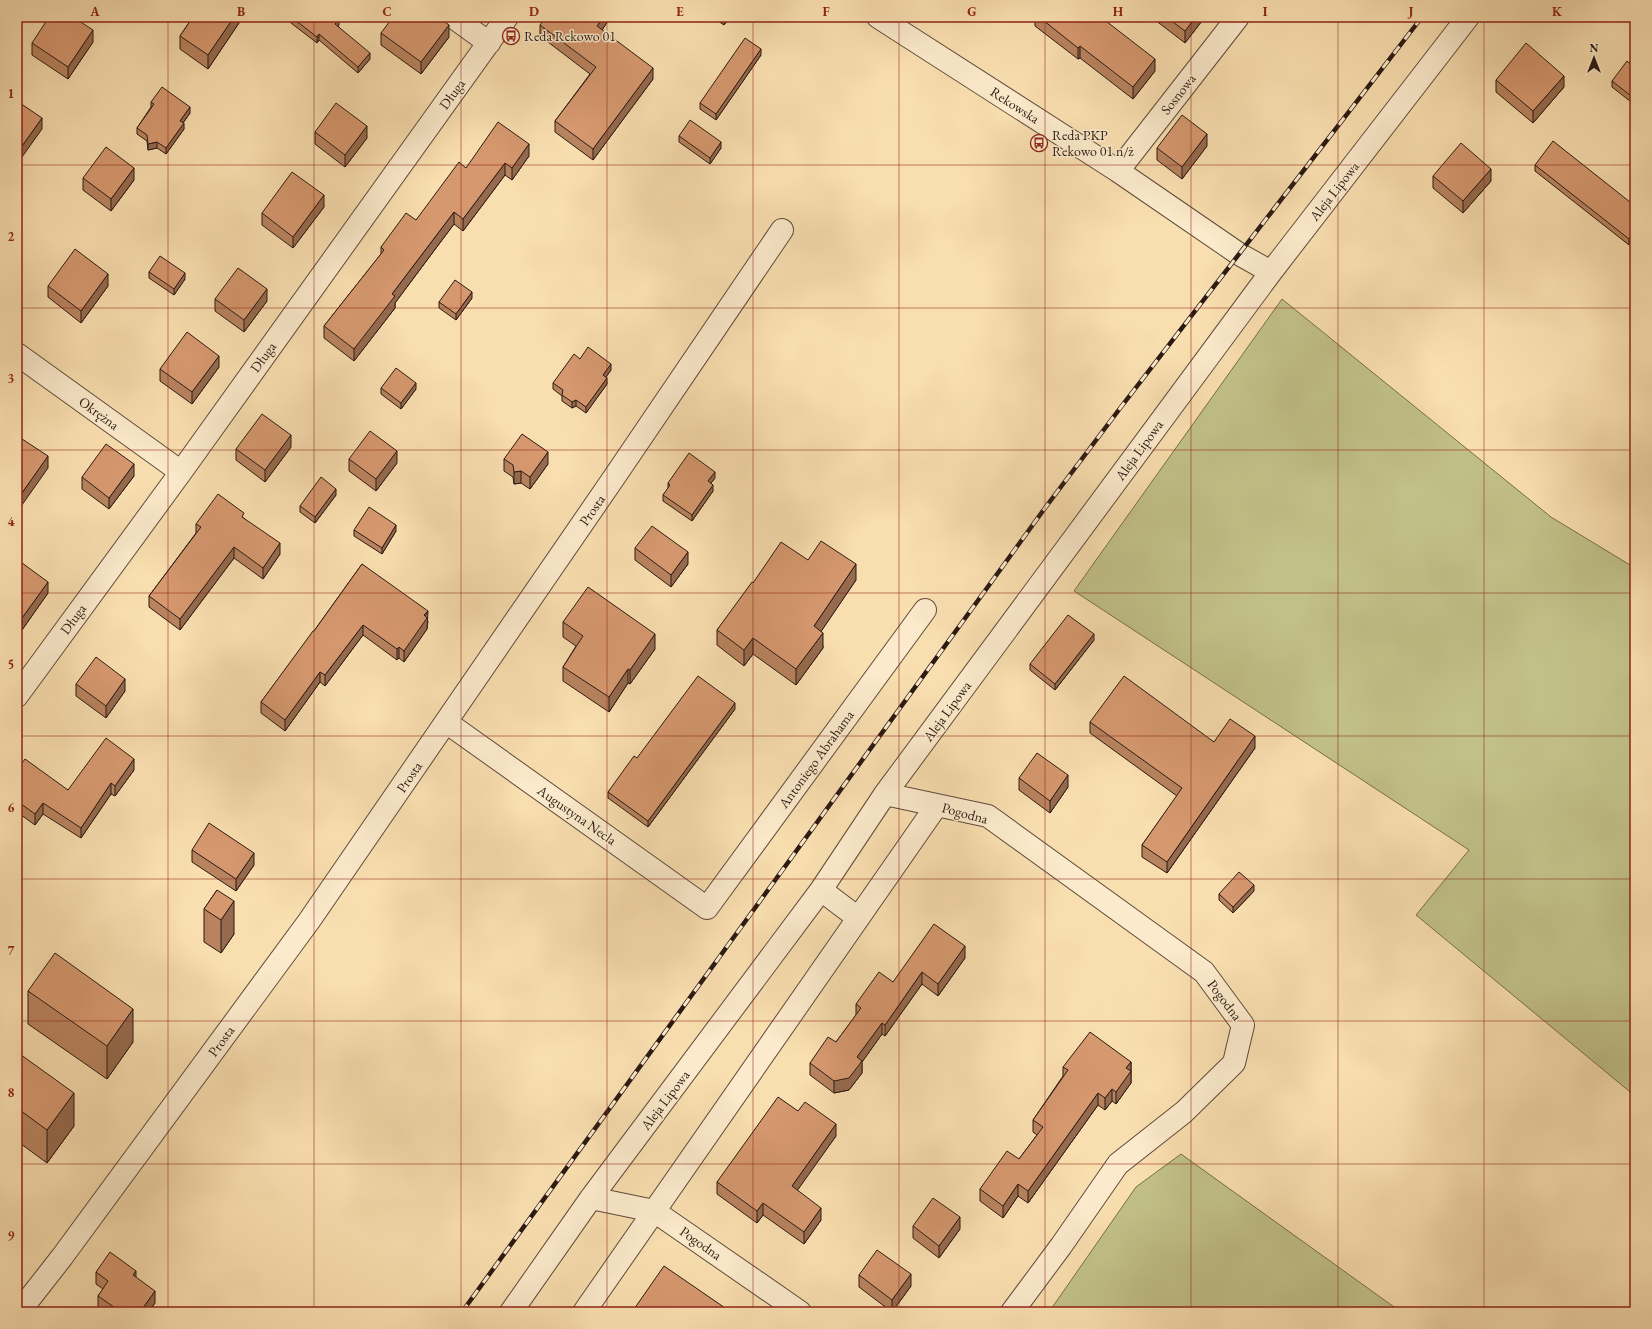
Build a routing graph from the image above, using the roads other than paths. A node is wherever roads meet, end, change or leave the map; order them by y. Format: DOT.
graph roads {
  1 [pos="453,17"];
  2 [pos="507,17"];
  3 [pos="878,17"];
  4 [pos="1238,17"];
  5 [pos="1468,17"];
  6 [pos="489,43"];
  7 [pos="1118,171"];
  8 [pos="782,230"];
  9 [pos="1271,272"];
  10 [pos="17,354"];
  11 [pos="181,472"];
  12 [pos="925,610"];
  13 [pos="17,696"];
  14 [pos="446,722"];
  15 [pos="886,794"];
  16 [pos="937,805"];
  17 [pos="821,890"];
  18 [pos="707,908"];
  19 [pos="858,918"];
  20 [pos="591,1198"];
  21 [pos="654,1212"];
  22 [pos="18,1312"];
  23 [pos="511,1312"];
  24 [pos="584,1312"];
  25 [pos="800,1312"];
  26 [pos="1012,1312"];
  1 -- 6 [label="street"];
  2 -- 6 [label="street, Długa"];
  3 -- 7 [label="street, Rekowska"];
  4 -- 7 [label="street, Sosnowa"];
  5 -- 9 [label="street, Aleja Lipowa"];
  6 -- 11 [label="street, Długa"];
  7 -- 9 [label="street, Rekowska"];
  8 -- 14 [label="street, Prosta"];
  9 -- 15 [label="street, Aleja Lipowa"];
  10 -- 11 [label="street, Okrężna"];
  11 -- 13 [label="street, Długa"];
  12 -- 18 [label="street, Antoniego Abrahama"];
  14 -- 18 [label="street, Augustyna Necla"];
  14 -- 22 [label="street, Prosta"];
  15 -- 16 [label="street, Pogodna"];
  15 -- 17 [label="street, Aleja Lipowa"];
  16 -- 19 [label="street"];
  16 -- 26 [label="street, Pogodna"];
  17 -- 19 [label="street"];
  17 -- 20 [label="street, Aleja Lipowa"];
  19 -- 21 [label="street"];
  20 -- 21 [label="street, Pogodna"];
  20 -- 23 [label="street, Aleja Lipowa"];
  21 -- 24 [label="street"];
  21 -- 25 [label="street, Pogodna"];
}
